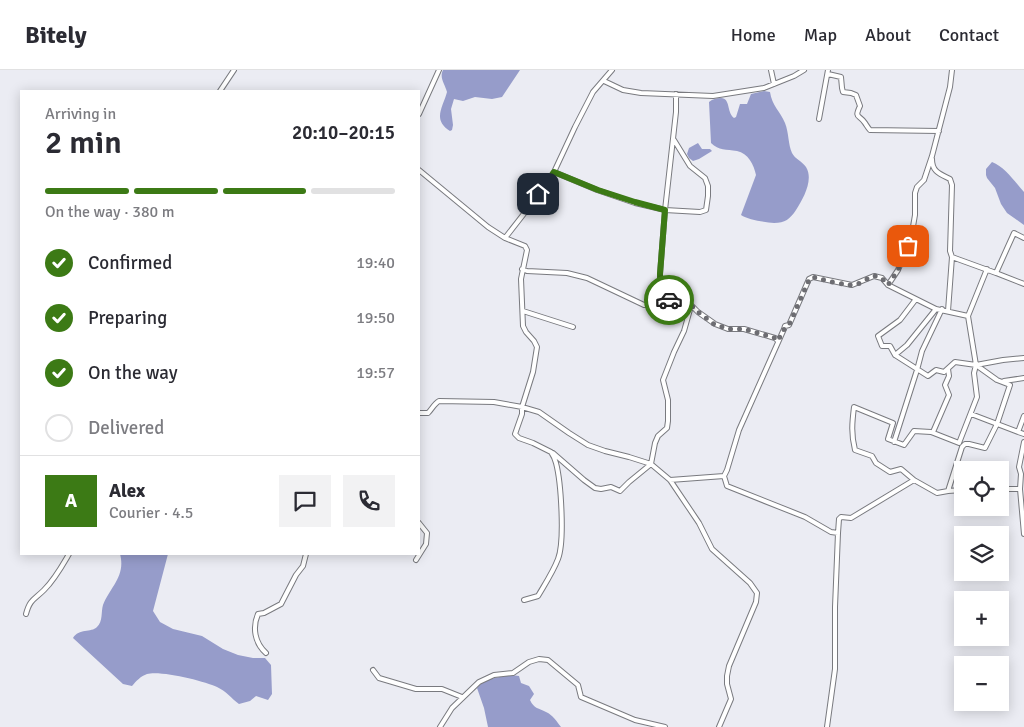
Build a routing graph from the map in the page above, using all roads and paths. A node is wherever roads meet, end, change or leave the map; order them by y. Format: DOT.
graph roads {
  1 [pos="234,70"];
  2 [pos="438,70"];
  3 [pos="612,70"];
  4 [pos="771,70"];
  5 [pos="804,70"];
  6 [pos="952,70"];
  7 [pos="828,72"];
  8 [pos="604,81"];
  9 [pos="774,84"];
  10 [pos="221,90"];
  11 [pos="676,94"];
  12 [pos="420,112"];
  13 [pos="819,119"];
  14 [pos="939,131"];
  15 [pos="674,140"];
  16 [pos="932,156"];
  17 [pos="420,171"];
  18 [pos="554,172"];
  19 [pos="665,210"];
  20 [pos="505,238"];
  21 [pos="1024,238"];
  22 [pos="952,256"];
  23 [pos="522,269"];
  24 [pos="987,269"];
  25 [pos="996,273"];
  26 [pos="1024,284"];
  27 [pos="888,285"];
  28 [pos="916,299"];
  29 [pos="661,303"];
  30 [pos="691,306"];
  31 [pos="936,308"];
  32 [pos="942,309"];
  33 [pos="523,311"];
  34 [pos="948,311"];
  35 [pos="968,316"];
  36 [pos="573,327"];
  37 [pos="778,341"];
  38 [pos="895,356"];
  39 [pos="1024,358"];
  40 [pos="976,365"];
  41 [pos="948,369"];
  42 [pos="917,370"];
  43 [pos="1024,378"];
  44 [pos="1002,382"];
  45 [pos="522,407"];
  46 [pos="420,413"];
  47 [pos="971,414"];
  48 [pos="1024,416"];
  49 [pos="997,424"];
  50 [pos="933,432"];
  51 [pos="1018,432"];
  52 [pos="1024,434"];
  53 [pos="894,442"];
  54 [pos="1024,442"];
  55 [pos="961,445"];
  56 [pos="551,452"];
  57 [pos="1022,460"];
  58 [pos="651,464"];
  59 [pos="724,476"];
  60 [pos="670,480"];
  61 [pos="914,480"];
  62 [pos="1009,489"];
  63 [pos="1020,489"];
  64 [pos="948,490"];
  65 [pos="954,490"];
  66 [pos="1023,505"];
  67 [pos="420,524"];
  68 [pos="838,533"];
  69 [pos="1024,534"];
  70 [pos="420,554"];
  71 [pos="68,555"];
  72 [pos="306,555"];
  73 [pos="419,555"];
  74 [pos="416,560"];
  75 [pos="524,600"];
  76 [pos="26,614"];
  77 [pos="266,653"];
  78 [pos="373,670"];
  79 [pos="462,697"];
  80 [pos="440,727"];
  81 [pos="665,727"];
  82 [pos="719,727"];
  83 [pos="827,727"];
  1 -- 10 [label="street"];
  2 -- 12 [label="street"];
  3 -- 8 [label="street"];
  4 -- 9 [label="street"];
  5 -- 9 [label="street"];
  6 -- 14 [label="street"];
  7 -- 13 [label="street"];
  7 -- 14 [label="street"];
  8 -- 11 [label="street"];
  8 -- 18 [label="street"];
  9 -- 11 [label="street"];
  11 -- 15 [label="street"];
  14 -- 16 [label="street"];
  15 -- 19 [label="street"];
  15 -- 19 [label="street"];
  16 -- 22 [label="street"];
  16 -- 27 [label="street"];
  17 -- 20 [label="street"];
  18 -- 19 [label="street"];
  18 -- 20 [label="street"];
  19 -- 29 [label="street"];
  20 -- 23 [label="street"];
  21 -- 25 [label="street"];
  22 -- 24 [label="street"];
  22 -- 34 [label="street"];
  23 -- 29 [label="street"];
  23 -- 33 [label="street"];
  24 -- 25 [label="street"];
  24 -- 35 [label="street"];
  25 -- 26 [label="street"];
  27 -- 28 [label="street"];
  27 -- 37 [label="street"];
  28 -- 31 [label="street"];
  28 -- 38 [label="street"];
  29 -- 30 [label="street"];
  30 -- 37 [label="street"];
  30 -- 58 [label="street"];
  31 -- 32 [label="street"];
  31 -- 38 [label="street"];
  32 -- 34 [label="street"];
  32 -- 42 [label="street"];
  33 -- 36 [label="street"];
  33 -- 45 [label="street"];
  34 -- 35 [label="street"];
  35 -- 40 [label="street"];
  37 -- 59 [label="street"];
  38 -- 42 [label="street"];
  39 -- 40 [label="street"];
  40 -- 41 [label="street"];
  40 -- 44 [label="street"];
  40 -- 47 [label="street"];
  41 -- 42 [label="street"];
  41 -- 50 [label="street"];
  42 -- 53 [label="street"];
  43 -- 44 [label="street"];
  44 -- 49 [label="street"];
  45 -- 46 [label="street"];
  45 -- 56 [label="street"];
  45 -- 58 [label="street"];
  47 -- 49 [label="street"];
  47 -- 55 [label="street"];
  48 -- 51 [label="street"];
  49 -- 51 [label="street"];
  49 -- 55 [label="street"];
  50 -- 53 [label="street"];
  50 -- 55 [label="street"];
  51 -- 52 [label="street"];
  53 -- 61 [label="street"];
  54 -- 57 [label="street"];
  55 -- 64 [label="street"];
  56 -- 58 [label="street"];
  56 -- 75 [label="street"];
  57 -- 63 [label="street"];
  58 -- 60 [label="street"];
  59 -- 60 [label="street"];
  59 -- 68 [label="street"];
  60 -- 82 [label="street"];
  61 -- 64 [label="street"];
  61 -- 68 [label="street"];
  62 -- 63 [label="street"];
  63 -- 66 [label="street"];
  64 -- 65 [label="street"];
  66 -- 69 [label="street"];
  67 -- 70 [label="street"];
  68 -- 83 [label="street"];
  71 -- 76 [label="street"];
  72 -- 77 [label="street"];
  73 -- 74 [label="street"];
  78 -- 79 [label="street"];
  79 -- 80 [label="street"];
  79 -- 81 [label="street"];
}
